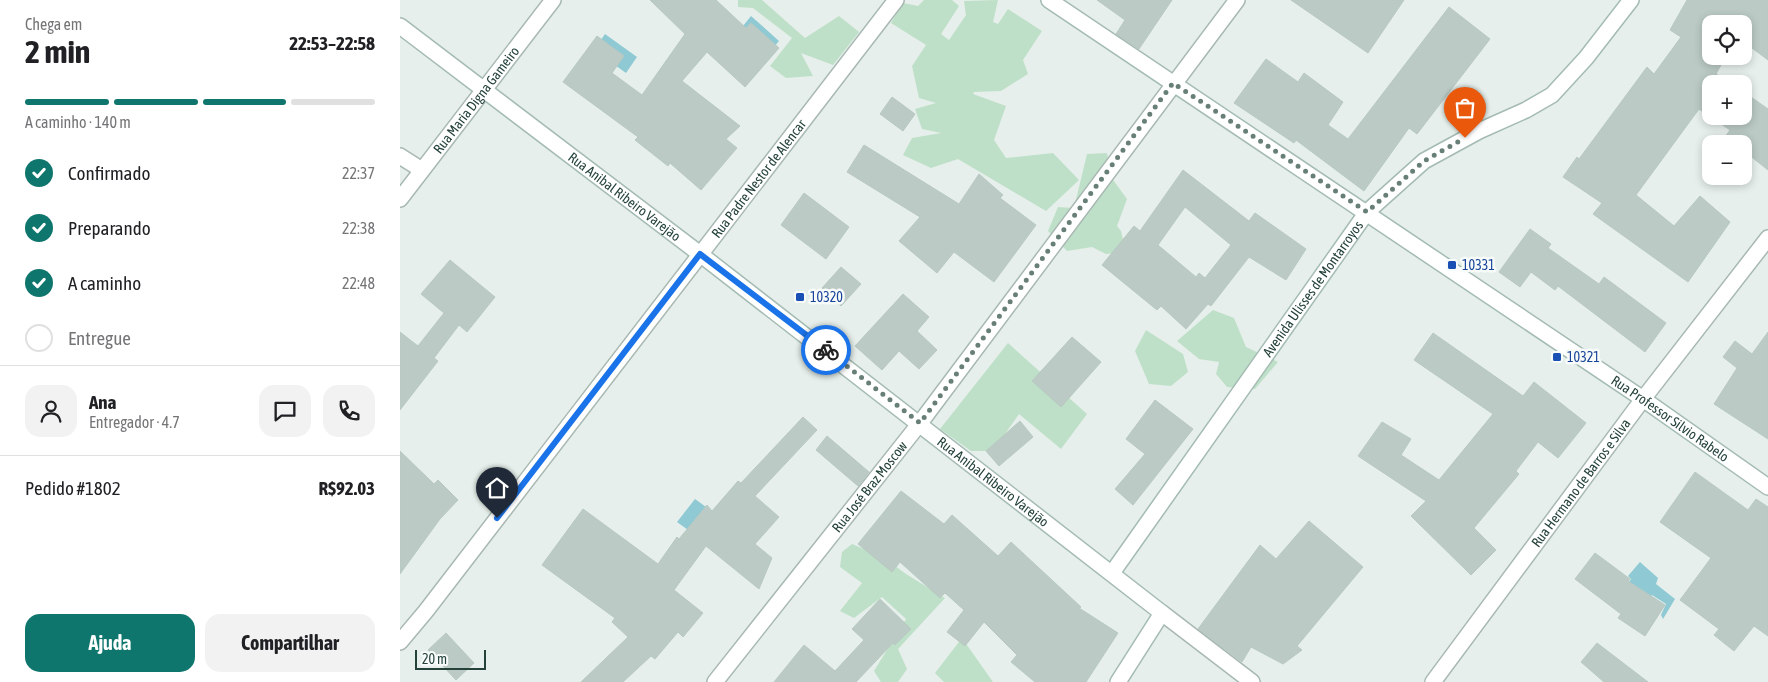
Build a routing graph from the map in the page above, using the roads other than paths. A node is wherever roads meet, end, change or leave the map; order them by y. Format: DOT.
graph roads {
  1 [pos="553,0"];
  2 [pos="896,0"];
  3 [pos="1049,0"];
  4 [pos="1236,0"];
  5 [pos="1631,0"];
  6 [pos="400,26"];
  7 [pos="1173,83"];
  8 [pos="483,90"];
  9 [pos="400,156"];
  10 [pos="422,170"];
  11 [pos="400,199"];
  12 [pos="1367,212"];
  13 [pos="1768,238"];
  14 [pos="700,254"];
  15 [pos="1643,399"];
  16 [pos="920,423"];
  17 [pos="1768,486"];
  18 [pos="1112,574"];
  19 [pos="1162,613"];
  20 [pos="400,642"];
  21 [pos="715,682"];
  22 [pos="1118,682"];
  23 [pos="1252,682"];
  24 [pos="1433,682"];
  1 -- 8 [label="street, Rua Maria Digna Gameiro"];
  2 -- 14 [label="street, Rua Padre Nestor de Alencar"];
  3 -- 7 [label="street, Rua Professor Silvio Rabelo"];
  4 -- 7 [label="street, Rua José Braz Moscow"];
  5 -- 12 [label="street, Avenida Ulisses de Montarroyos"];
  6 -- 8 [label="street, Rua Anibal Ribeiro Varejão"];
  7 -- 12 [label="street, Rua Professor Silvio Rabelo"];
  7 -- 16 [label="street, Rua José Braz Moscow"];
  8 -- 10 [label="street, Rua Maria Digna Gameiro"];
  8 -- 14 [label="street, Rua Anibal Ribeiro Varejão"];
  9 -- 10 [label="street"];
  10 -- 11 [label="street, Rua Maria Digna Gameiro"];
  12 -- 15 [label="street, Rua Professor Silvio Rabelo"];
  12 -- 18 [label="street, Avenida Ulisses de Montarroyos"];
  13 -- 15 [label="street, Rua Hermano de Barros e Silva"];
  14 -- 16 [label="street, Rua Anibal Ribeiro Varejão"];
  14 -- 20 [label="street, Rua Padre Nestor de Alencar"];
  15 -- 17 [label="street, Rua Professor Silvio Rabelo"];
  15 -- 24 [label="street, Rua Hermano de Barros e Silva"];
  16 -- 18 [label="street, Rua Anibal Ribeiro Varejão"];
  16 -- 21 [label="street, Rua José Braz Moscow"];
  18 -- 19 [label="street, Rua Anibal Ribeiro Varejão"];
  19 -- 22 [label="street"];
  19 -- 23 [label="street, Rua Anibal Ribeiro Varejão"];
}
